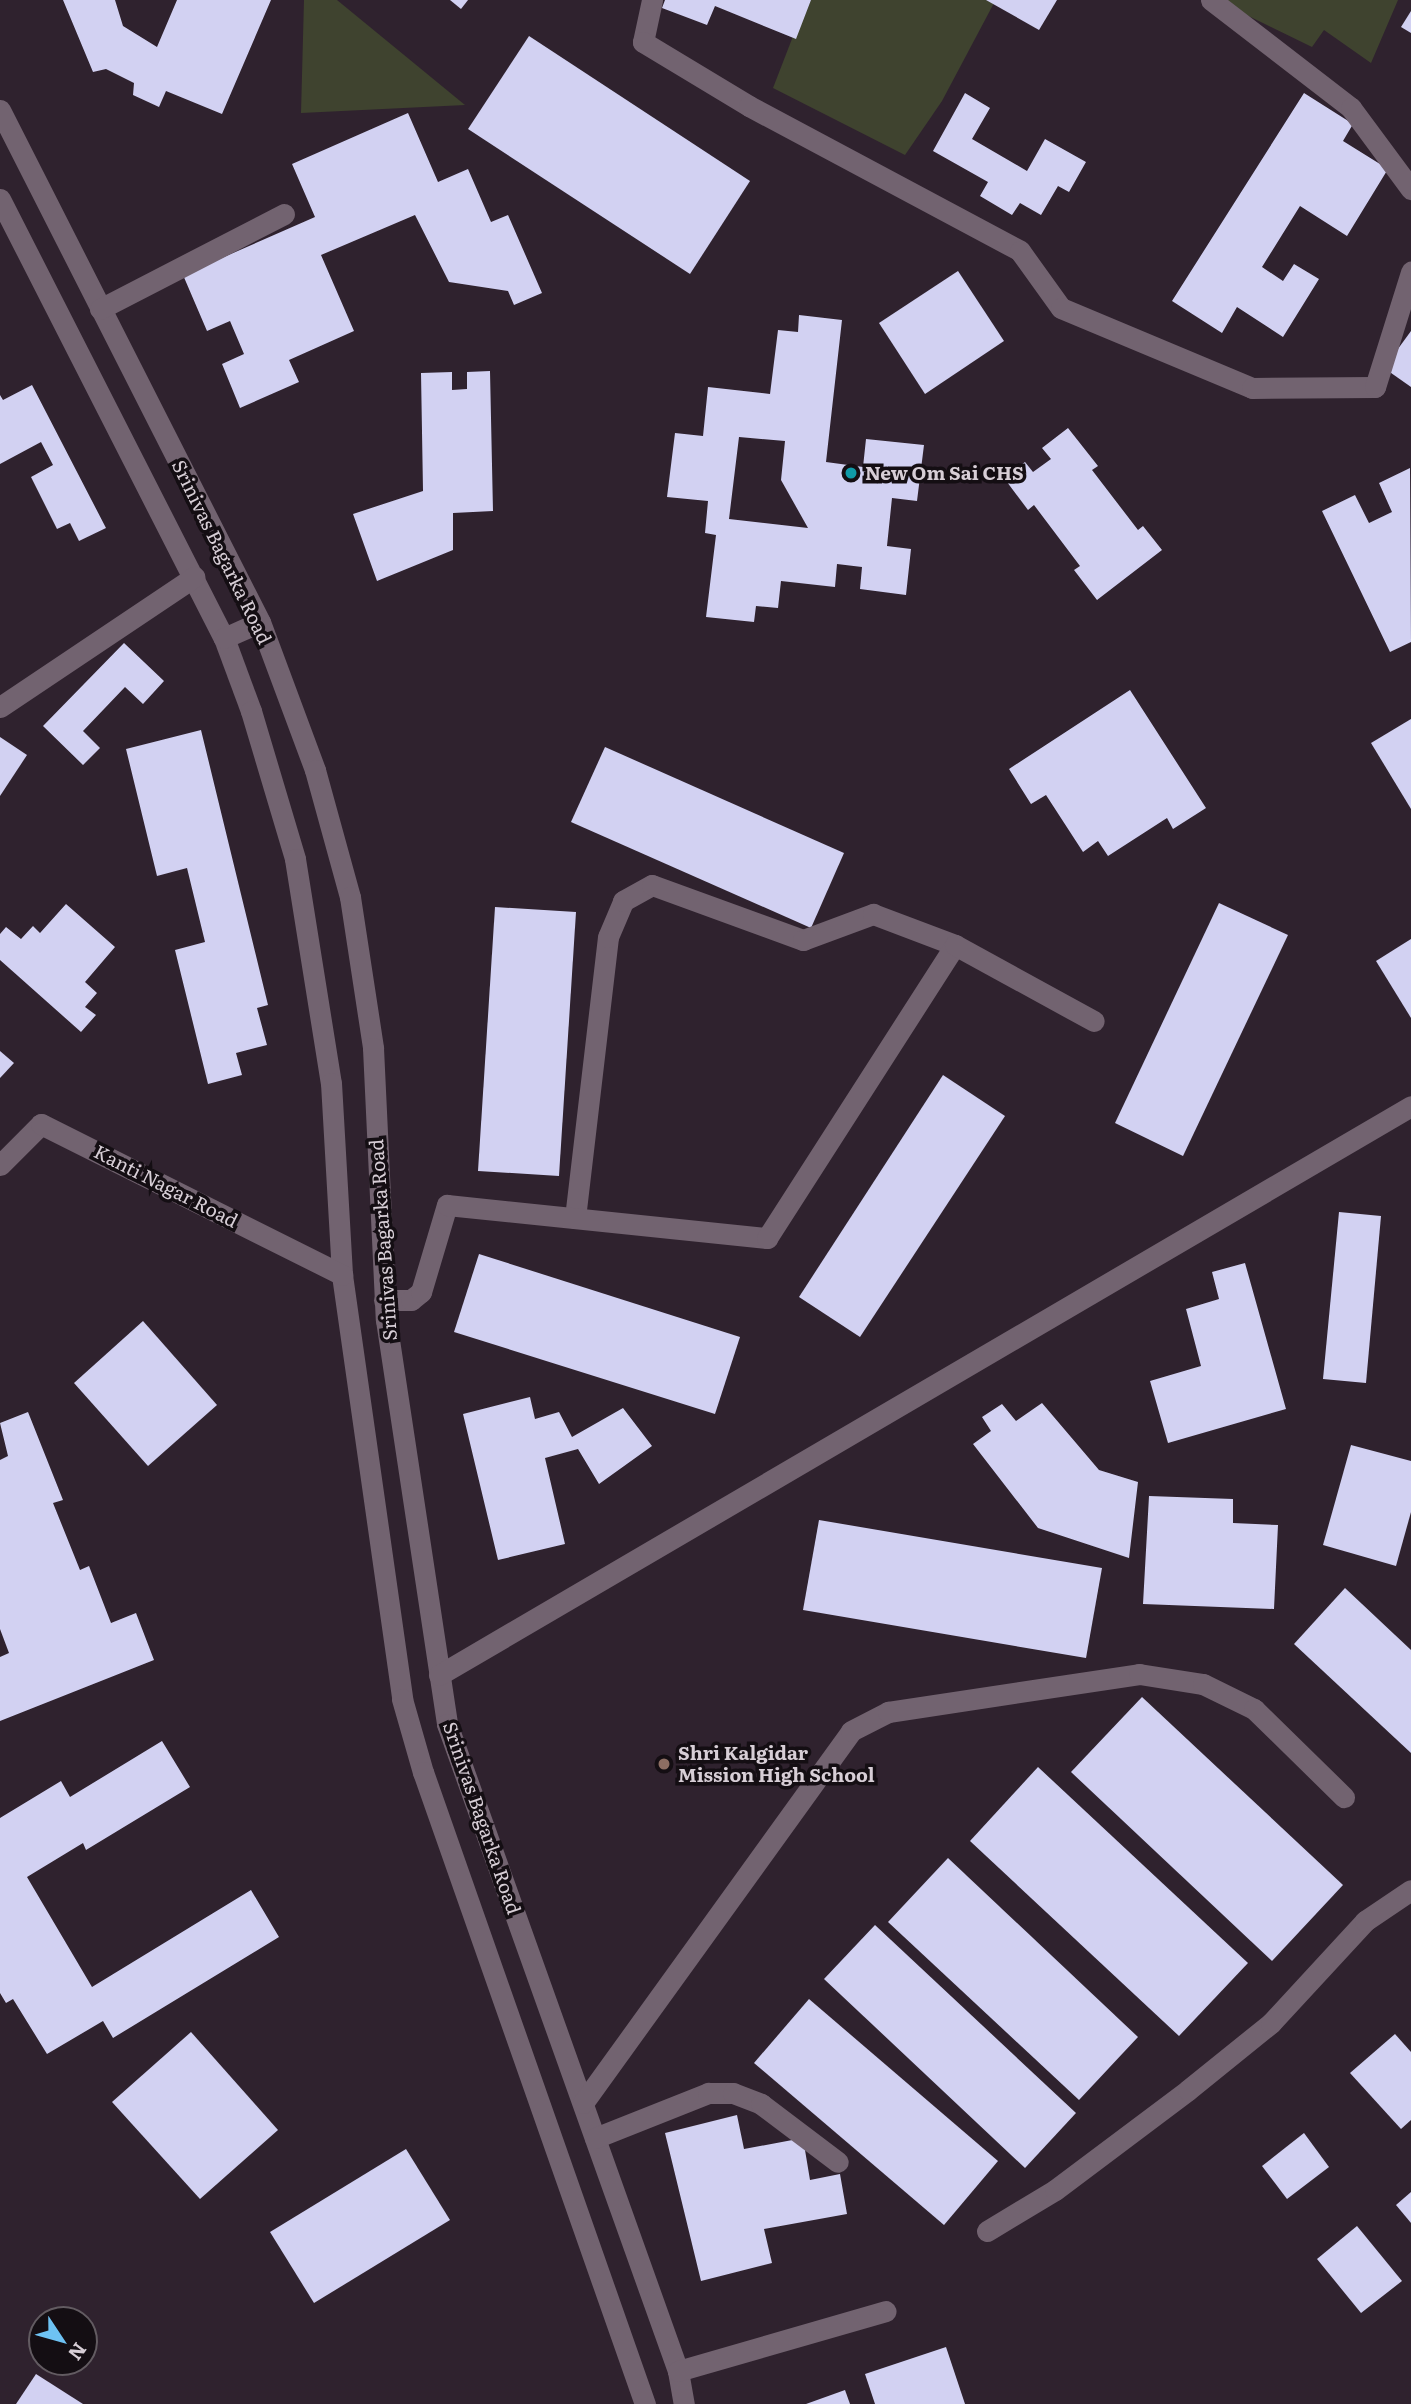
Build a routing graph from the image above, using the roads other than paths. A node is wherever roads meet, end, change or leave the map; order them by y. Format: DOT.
graph roads {
  1 [pos="652,0"];
  2 [pos="1211,0"];
  3 [pos="0,110"];
  4 [pos="1411,189"];
  5 [pos="0,199"];
  6 [pos="284,214"];
  7 [pos="1411,272"];
  8 [pos="100,309"];
  9 [pos="194,576"];
  10 [pos="260,622"];
  11 [pos="224,638"];
  12 [pos="0,707"];
  13 [pos="955,945"];
  14 [pos="1094,1021"];
  15 [pos="1411,1106"];
  16 [pos="0,1165"];
  17 [pos="575,1218"];
  18 [pos="342,1275"];
  19 [pos="384,1300"];
  20 [pos="439,1675"];
  21 [pos="1344,1797"];
  22 [pos="1411,1890"];
  23 [pos="583,2102"];
  24 [pos="595,2138"];
  25 [pos="838,2162"];
  26 [pos="987,2231"];
  27 [pos="886,2311"];
  28 [pos="678,2371"];
  29 [pos="645,2404"];
  30 [pos="684,2404"];
  1 -- 7 [label="street"];
  2 -- 4 [label="street"];
  3 -- 8 [label="street, Srinivas Bagarka Road"];
  5 -- 9 [label="street, Srinivas Bagarka Road"];
  6 -- 8 [label="street"];
  8 -- 10 [label="street, Srinivas Bagarka Road"];
  9 -- 11 [label="street, Srinivas Bagarka Road"];
  9 -- 12 [label="street"];
  10 -- 11 [label="street"];
  10 -- 19 [label="street, Srinivas Bagarka Road"];
  11 -- 18 [label="street, Srinivas Bagarka Road"];
  13 -- 14 [label="street"];
  13 -- 17 [label="street"];
  13 -- 17 [label="street"];
  15 -- 20 [label="street"];
  16 -- 18 [label="street, Kanti Nagar Road"];
  17 -- 19 [label="street"];
  18 -- 29 [label="street, Srinivas Bagarka Road"];
  19 -- 20 [label="street, Srinivas Bagarka Road"];
  20 -- 23 [label="street, Srinivas Bagarka Road"];
  21 -- 23 [label="street"];
  22 -- 26 [label="street"];
  23 -- 24 [label="street, Srinivas Bagarka Road"];
  24 -- 25 [label="street"];
  24 -- 28 [label="street, Srinivas Bagarka Road"];
  27 -- 28 [label="street"];
  28 -- 30 [label="street, Srinivas Bagarka Road"];
}
